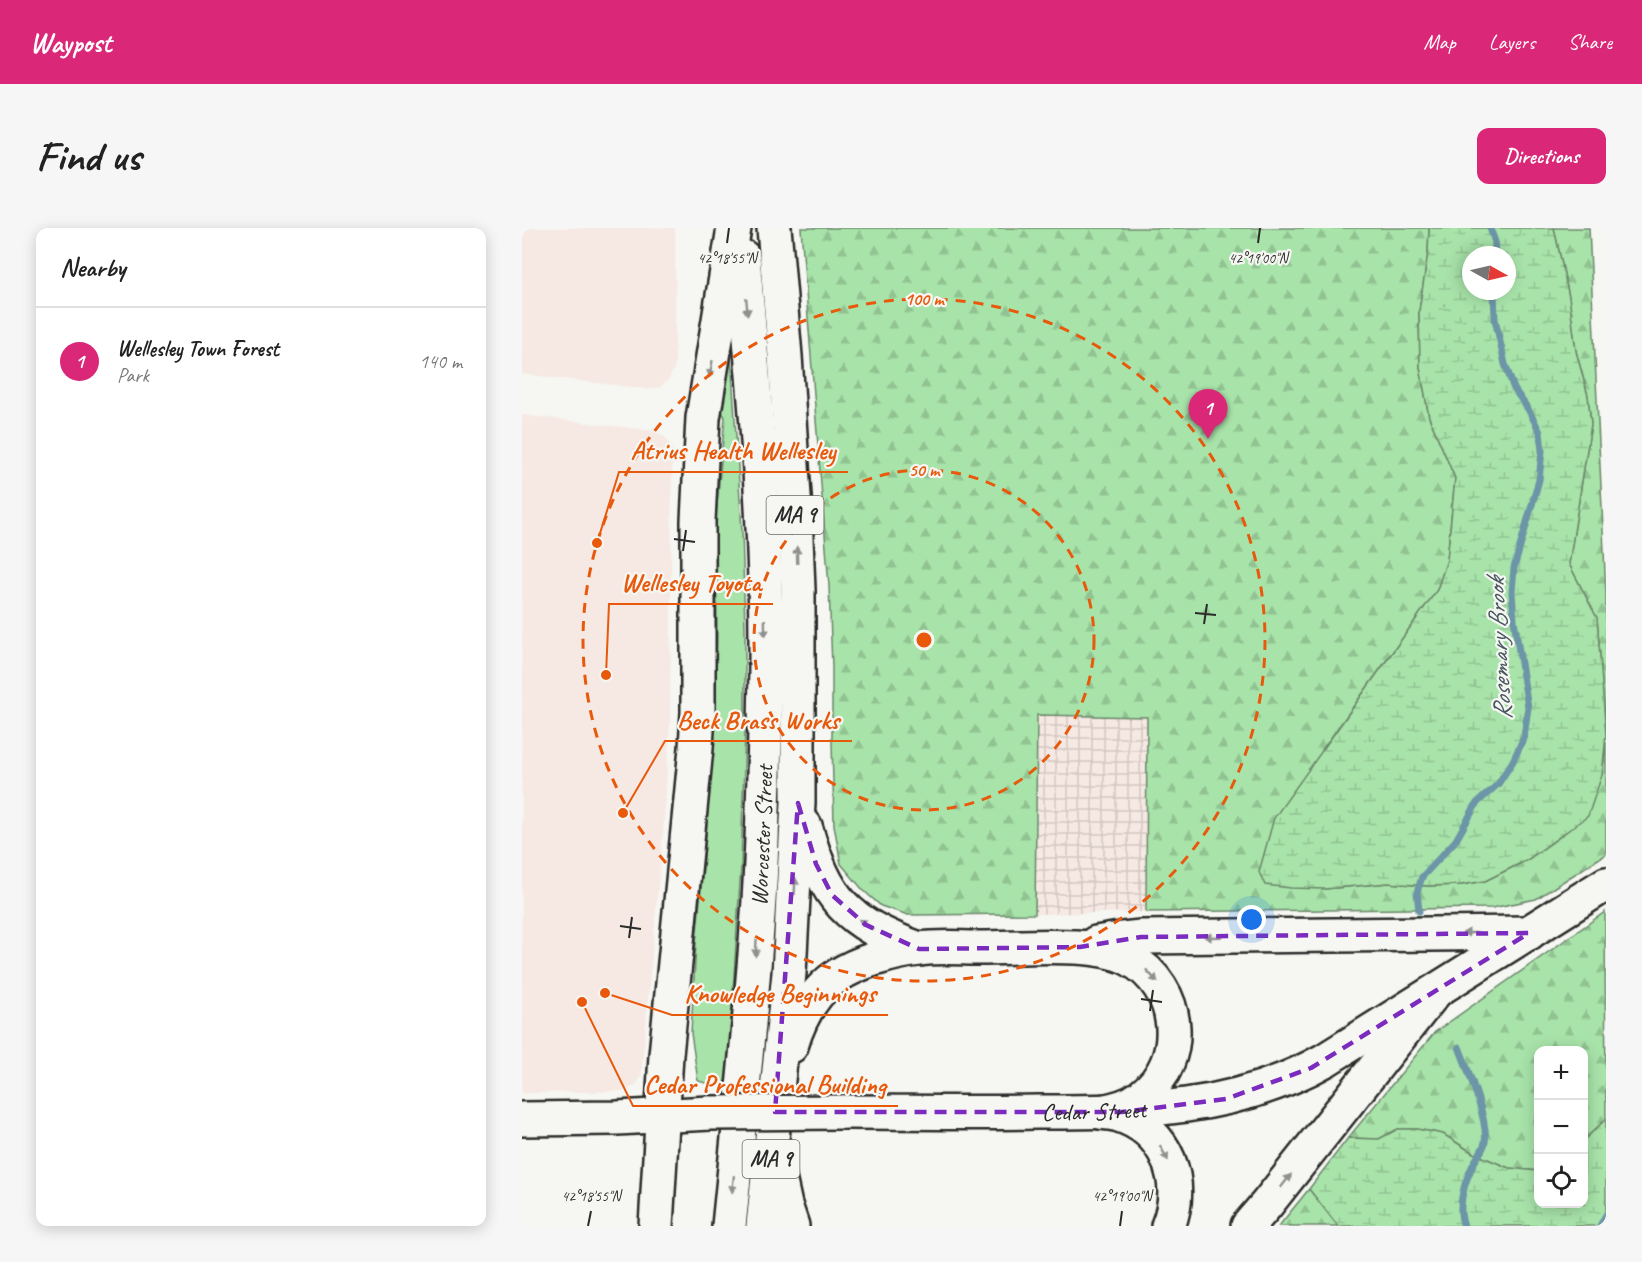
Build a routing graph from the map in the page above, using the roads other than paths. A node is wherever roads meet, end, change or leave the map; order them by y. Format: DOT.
graph roads {
  1 [pos="734,228"];
  2 [pos="740,228"];
  3 [pos="774,228"];
  4 [pos="798,803"];
  5 [pos="1606,884"];
  6 [pos="1529,933"];
  7 [pos="1080,947"];
  8 [pos="919,949"];
  9 [pos="1435,992"];
  10 [pos="777,1091"];
  11 [pos="1101,1112"];
  12 [pos="663,1115"];
  13 [pos="522,1119"];
  14 [pos="772,1144"];
  15 [pos="656,1226"];
  16 [pos="729,1226"];
  17 [pos="764,1226"];
  18 [pos="792,1226"];
  19 [pos="1168,1226"];
  20 [pos="1248,1226"];
  1 -- 12 [label="main road, one-way"];
  2 -- 16 [label="main road, Worcester Street / MA 9, one-way"];
  4 -- 3 [label="main road, Worcester Street / MA 9, one-way"];
  8 -- 4 [label="main road, one-way"];
  10 -- 4 [label="main road, Worcester Street / MA 9, one-way"];
  5 -- 6 [label="main road, Cedar Street"];
  6 -- 7 [label="main road, one-way"];
  6 -- 9 [label="main road, Cedar Street"];
  7 -- 8 [label="main road"];
  7 -- 11 [label="main road, one-way"];
  8 -- 10 [label="main road"];
  9 -- 11 [label="main road, Cedar Street"];
  20 -- 9 [label="main road, one-way"];
  10 -- 14 [label="main road, Worcester Street / MA 9"];
  11 -- 12 [label="main road, Cedar Street, bridge"];
  11 -- 19 [label="main road, one-way"];
  12 -- 13 [label="main road, Cedar Street"];
  12 -- 15 [label="main road"];
  14 -- 17 [label="main road, Worcester Street / MA 9"];
  14 -- 18 [label="main road"];
}
